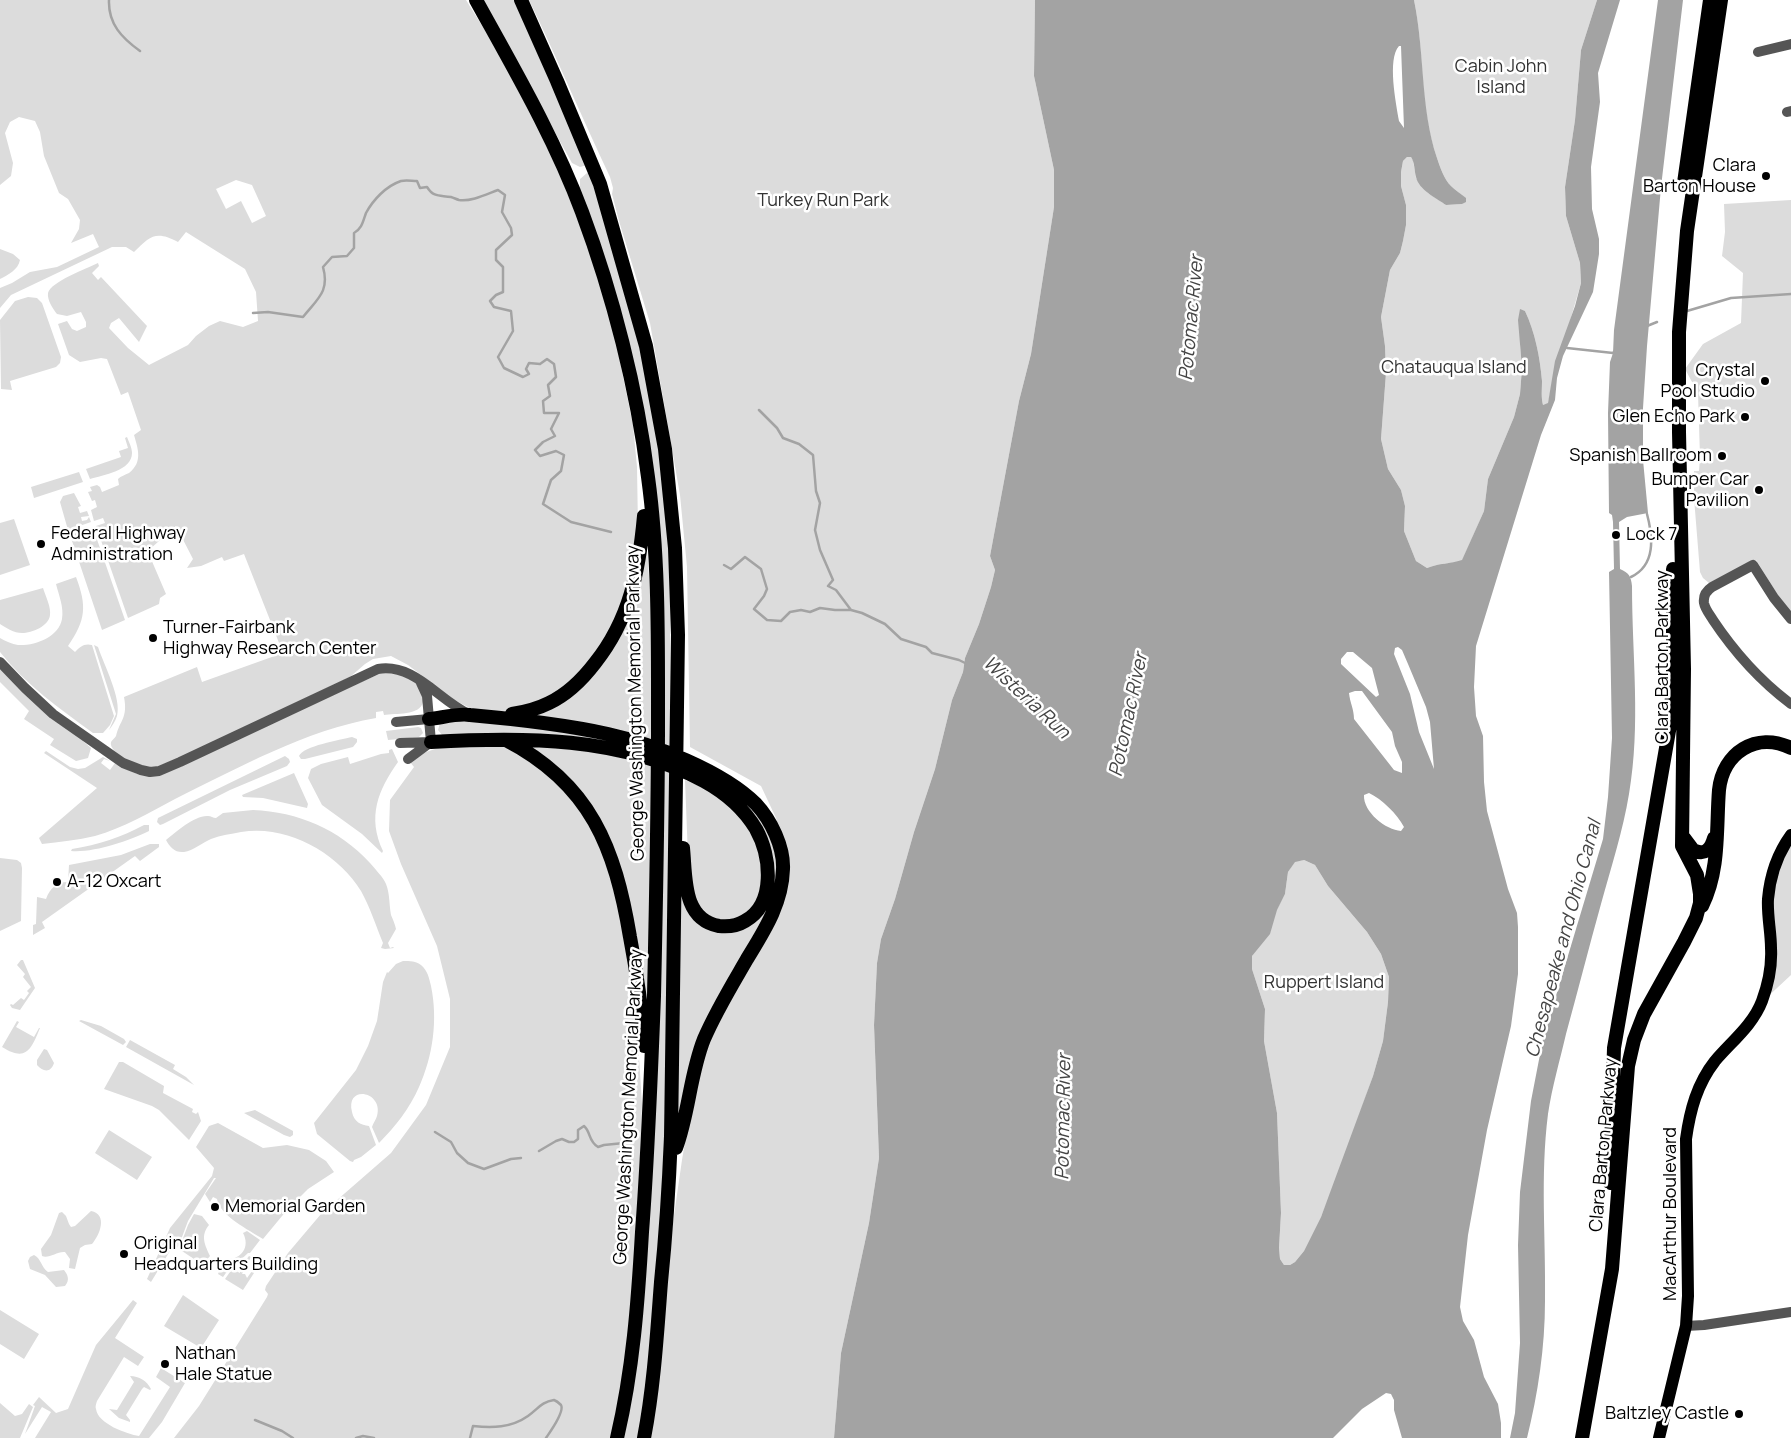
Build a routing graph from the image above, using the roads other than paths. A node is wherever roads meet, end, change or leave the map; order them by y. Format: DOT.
graph roads {
  1 [pos="476,0"];
  2 [pos="520,0"];
  3 [pos="1710,0"];
  4 [pos="1721,0"];
  5 [pos="1791,44"];
  6 [pos="1758,52"];
  7 [pos="648,478"];
  8 [pos="1673,579"];
  9 [pos="1667,602"];
  10 [pos="1791,620"];
  11 [pos="1666,659"];
  12 [pos="0,662"];
  13 [pos="419,680"];
  14 [pos="1791,704"];
  15 [pos="469,714"];
  16 [pos="500,717"];
  17 [pos="429,719"];
  18 [pos="396,722"];
  19 [pos="1670,725"];
  20 [pos="505,740"];
  21 [pos="431,742"];
  22 [pos="400,743"];
  23 [pos="637,748"];
  24 [pos="1791,748"];
  25 [pos="408,758"];
  26 [pos="704,775"];
  27 [pos="676,785"];
  28 [pos="1716,830"];
  29 [pos="1682,833"];
  30 [pos="1791,834"];
  31 [pos="1696,918"];
  32 [pos="1623,989"];
  33 [pos="1655,992"];
  34 [pos="650,1113"];
  35 [pos="670,1163"];
  36 [pos="1606,1296"];
  37 [pos="1791,1312"];
  38 [pos="1686,1326"];
  39 [pos="617,1438"];
  40 [pos="644,1438"];
  41 [pos="1582,1438"];
  42 [pos="1659,1438"];
  1 -- 7 [label="highway, George Washington Memorial Parkway"];
  2 -- 27 [label="highway, George Washington Memorial Parkway"];
  3 -- 8 [label="highway, Clara Barton Parkway"];
  4 -- 29 [label="highway, Clara Barton Parkway"];
  5 -- 6 [label="street"];
  7 -- 16 [label="highway"];
  7 -- 34 [label="highway, George Washington Memorial Parkway"];
  8 -- 9 [label="highway"];
  8 -- 19 [label="highway, Clara Barton Parkway"];
  10 -- 14 [label="street"];
  11 -- 19 [label="highway"];
  12 -- 13 [label="street"];
  13 -- 15 [label="street"];
  13 -- 17 [label="street"];
  15 -- 16 [label="highway"];
  15 -- 17 [label="highway"];
  16 -- 23 [label="highway"];
  17 -- 18 [label="street"];
  17 -- 21 [label="street"];
  19 -- 32 [label="highway, Clara Barton Parkway"];
  20 -- 21 [label="highway"];
  20 -- 23 [label="highway"];
  20 -- 34 [label="highway"];
  21 -- 22 [label="street"];
  21 -- 25 [label="street"];
  23 -- 26 [label="highway"];
  24 -- 28 [label="highway"];
  26 -- 27 [label="highway"];
  26 -- 35 [label="highway"];
  27 -- 35 [label="highway, George Washington Memorial Parkway"];
  28 -- 29 [label="highway"];
  28 -- 31 [label="highway"];
  29 -- 31 [label="highway, Clara Barton Parkway"];
  30 -- 38 [label="main road, MacArthur Boulevard"];
  31 -- 33 [label="highway, Clara Barton Parkway"];
  32 -- 33 [label="highway"];
  32 -- 36 [label="highway, Clara Barton Parkway"];
  33 -- 36 [label="highway, Clara Barton Parkway"];
  34 -- 39 [label="highway, George Washington Memorial Parkway"];
  35 -- 40 [label="highway, George Washington Memorial Parkway"];
  36 -- 41 [label="highway, Clara Barton Parkway"];
  37 -- 38 [label="street"];
  38 -- 42 [label="main road, MacArthur Boulevard"];
}
